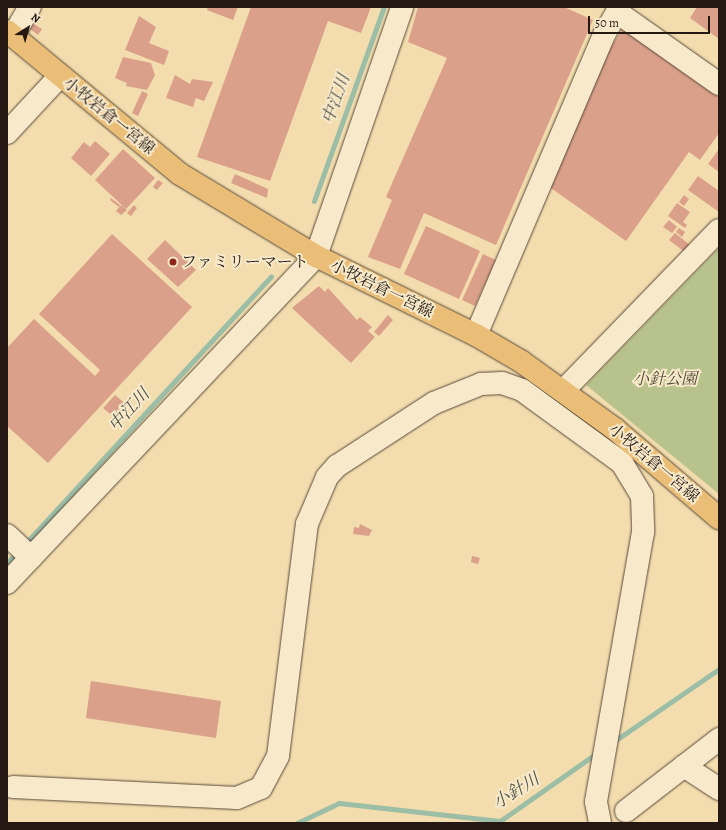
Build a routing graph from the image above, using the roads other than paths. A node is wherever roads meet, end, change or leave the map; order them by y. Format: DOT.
graph roads {
  1 [pos="30,7"];
  2 [pos="402,7"];
  3 [pos="616,9"];
  4 [pos="10,34"];
  5 [pos="60,76"];
  6 [pos="719,84"];
  7 [pos="7,134"];
  8 [pos="719,230"];
  9 [pos="316,256"];
  10 [pos="476,335"];
  11 [pos="563,391"];
  12 [pos="719,518"];
  13 [pos="10,538"];
  14 [pos="30,556"];
  15 [pos="7,583"];
  16 [pos="719,739"];
  17 [pos="688,769"];
  18 [pos="13,787"];
  19 [pos="719,789"];
  20 [pos="626,811"];
  21 [pos="600,823"];
  1 -- 4 [label="street"];
  2 -- 9 [label="street"];
  3 -- 6 [label="street"];
  3 -- 10 [label="street"];
  4 -- 5 [label="main road, 小牧岩倉一宮線"];
  5 -- 7 [label="street"];
  5 -- 9 [label="main road, 小牧岩倉一宮線"];
  8 -- 11 [label="street"];
  9 -- 10 [label="main road, 小牧岩倉一宮線"];
  9 -- 14 [label="street"];
  10 -- 11 [label="main road, 小牧岩倉一宮線"];
  11 -- 12 [label="main road, 小牧岩倉一宮線"];
  13 -- 14 [label="street"];
  14 -- 15 [label="street"];
  16 -- 17 [label="street"];
  17 -- 19 [label="street"];
  17 -- 20 [label="street"];
  18 -- 21 [label="street"];
}
